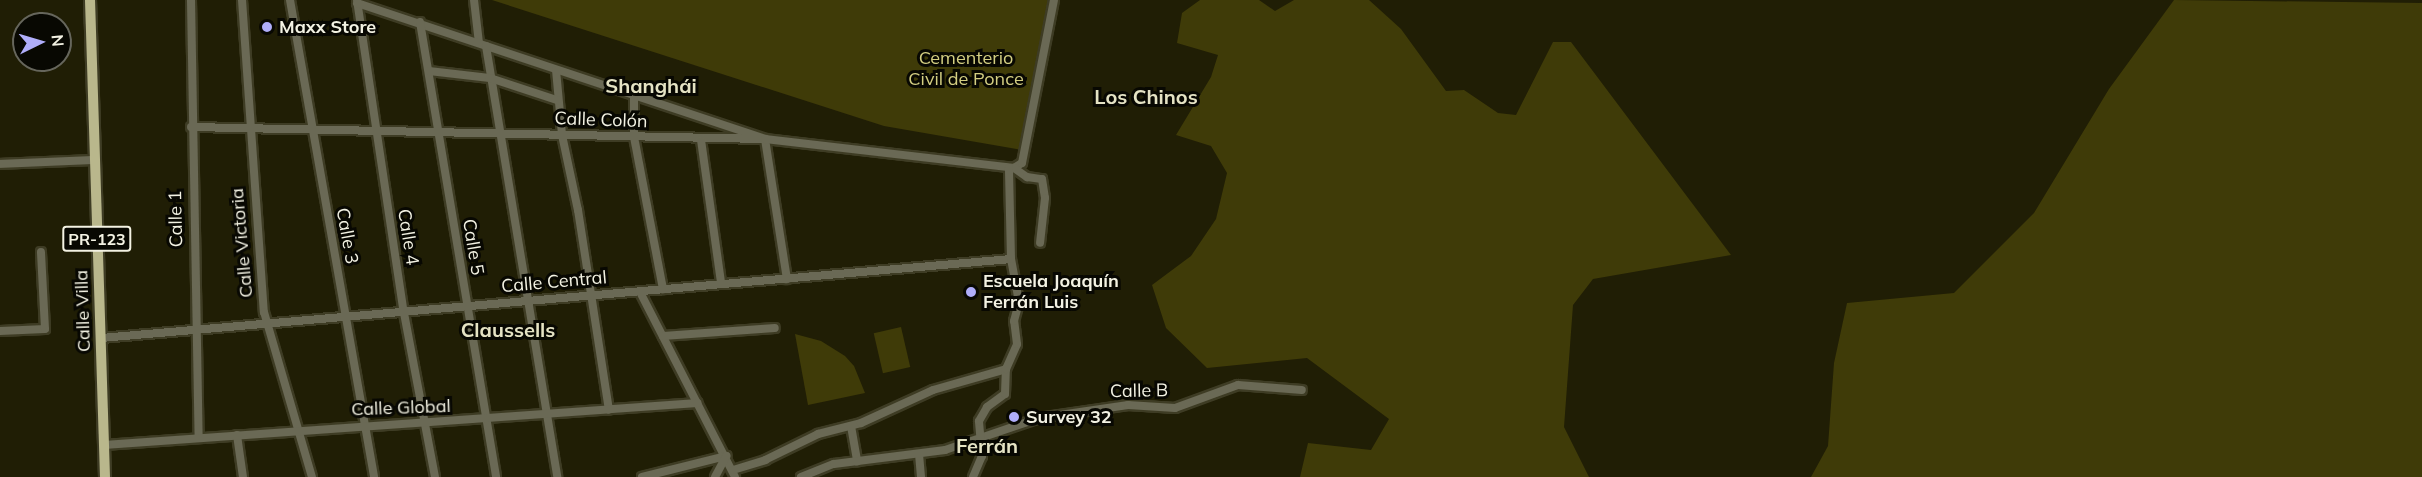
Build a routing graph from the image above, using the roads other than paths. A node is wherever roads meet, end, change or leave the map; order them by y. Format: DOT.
graph roads {
  1 [pos="90,0"];
  2 [pos="191,0"];
  3 [pos="242,0"];
  4 [pos="290,0"];
  5 [pos="474,0"];
  6 [pos="1053,0"];
  7 [pos="357,1"];
  8 [pos="420,22"];
  9 [pos="483,45"];
  10 [pos="556,70"];
  11 [pos="429,71"];
  12 [pos="490,78"];
  13 [pos="634,97"];
  14 [pos="556,100"];
  15 [pos="191,127"];
  16 [pos="249,128"];
  17 [pos="312,130"];
  18 [pos="375,130"];
  19 [pos="439,133"];
  20 [pos="501,133"];
  21 [pos="562,135"];
  22 [pos="634,137"];
  23 [pos="765,139"];
  24 [pos="701,140"];
  25 [pos="95,160"];
  26 [pos="0,164"];
  27 [pos="1011,168"];
  28 [pos="1040,243"];
  29 [pos="41,252"];
  30 [pos="1011,259"];
  31 [pos="787,279"];
  32 [pos="721,283"];
  33 [pos="663,289"];
  34 [pos="640,292"];
  35 [pos="592,295"];
  36 [pos="530,301"];
  37 [pos="466,308"];
  38 [pos="404,313"];
  39 [pos="344,318"];
  40 [pos="267,324"];
  41 [pos="775,328"];
  42 [pos="0,331"];
  43 [pos="195,331"];
  44 [pos="663,336"];
  45 [pos="101,338"];
  46 [pos="1006,369"];
  47 [pos="1302,390"];
  48 [pos="698,403"];
  49 [pos="609,410"];
  50 [pos="548,416"];
  51 [pos="487,421"];
  52 [pos="424,424"];
  53 [pos="364,425"];
  54 [pos="851,426"];
  55 [pos="298,431"];
  56 [pos="237,435"];
  57 [pos="199,438"];
  58 [pos="979,440"];
  59 [pos="104,445"];
  60 [pos="919,454"];
  61 [pos="726,456"];
  62 [pos="857,461"];
  63 [pos="734,474"];
  64 [pos="105,477"];
  65 [pos="243,477"];
  66 [pos="312,477"];
  67 [pos="374,477"];
  68 [pos="435,477"];
  69 [pos="496,477"];
  70 [pos="557,477"];
  71 [pos="642,477"];
  72 [pos="715,477"];
  73 [pos="801,477"];
  74 [pos="921,477"];
  75 [pos="973,477"];
  1 -- 25 [label="main road, Calle Villa / PR-123"];
  2 -- 15 [label="street, Calle 1"];
  3 -- 16 [label="street, Calle Victoria"];
  4 -- 17 [label="street, Calle 3"];
  5 -- 9 [label="street"];
  6 -- 27 [label="street"];
  7 -- 8 [label="street"];
  7 -- 18 [label="street, Calle 4"];
  8 -- 9 [label="street"];
  8 -- 11 [label="street, Calle 5"];
  9 -- 10 [label="street"];
  9 -- 12 [label="street"];
  10 -- 13 [label="street"];
  10 -- 14 [label="street"];
  11 -- 12 [label="street"];
  11 -- 19 [label="street, Calle 5"];
  12 -- 14 [label="street"];
  12 -- 20 [label="street"];
  13 -- 22 [label="street"];
  13 -- 23 [label="street"];
  14 -- 21 [label="street"];
  15 -- 16 [label="street, Calle Colón"];
  15 -- 43 [label="street, Calle 1"];
  16 -- 17 [label="street, Calle Colón"];
  16 -- 40 [label="street, Calle Victoria"];
  17 -- 18 [label="street, Calle Colón"];
  17 -- 39 [label="street, Calle 3"];
  18 -- 19 [label="street, Calle Colón"];
  18 -- 38 [label="street, Calle 4"];
  19 -- 20 [label="street, Calle Colón"];
  19 -- 37 [label="street, Calle 5"];
  20 -- 21 [label="street, Calle Colón"];
  20 -- 36 [label="street"];
  21 -- 22 [label="street, Calle Colón"];
  21 -- 35 [label="street"];
  22 -- 24 [label="street, Calle Colón"];
  22 -- 33 [label="street"];
  23 -- 24 [label="street, Calle Colón"];
  23 -- 27 [label="street, Calle Colón"];
  23 -- 31 [label="street"];
  24 -- 32 [label="street"];
  25 -- 26 [label="street"];
  25 -- 45 [label="main road, Calle Villa / PR-123"];
  27 -- 28 [label="street, Calle Colón"];
  27 -- 30 [label="street"];
  29 -- 42 [label="street"];
  30 -- 31 [label="street, Calle Central"];
  30 -- 46 [label="street"];
  31 -- 32 [label="street, Calle Central"];
  32 -- 33 [label="street, Calle Central"];
  33 -- 34 [label="street, Calle Central"];
  34 -- 35 [label="street, Calle Central"];
  34 -- 44 [label="street"];
  35 -- 36 [label="street, Calle Central"];
  35 -- 49 [label="street"];
  36 -- 37 [label="street, Calle Central"];
  36 -- 50 [label="street"];
  37 -- 38 [label="street, Calle Central"];
  37 -- 51 [label="street, Calle 5"];
  38 -- 39 [label="street, Calle Central"];
  38 -- 52 [label="street, Calle 4"];
  39 -- 40 [label="street, Calle Central"];
  39 -- 53 [label="street, Calle 3"];
  40 -- 43 [label="street, Calle Central"];
  40 -- 55 [label="street, Calle Victoria"];
  41 -- 44 [label="street"];
  43 -- 45 [label="street, Calle Central"];
  43 -- 57 [label="street, Calle 1"];
  44 -- 48 [label="street"];
  45 -- 59 [label="main road, Calle Villa / PR-123"];
  46 -- 54 [label="street"];
  46 -- 58 [label="street"];
  47 -- 58 [label="street, Calle B"];
  48 -- 49 [label="street, Calle Global"];
  48 -- 61 [label="street"];
  49 -- 50 [label="street, Calle Global"];
  50 -- 51 [label="street, Calle Global"];
  50 -- 70 [label="street"];
  51 -- 52 [label="street, Calle Global"];
  51 -- 69 [label="street, Calle 5"];
  52 -- 53 [label="street, Calle Global"];
  52 -- 68 [label="street, Calle 4"];
  53 -- 55 [label="street, Calle Global"];
  53 -- 67 [label="street, Calle 3"];
  54 -- 62 [label="street"];
  54 -- 63 [label="street"];
  55 -- 56 [label="street, Calle Global"];
  55 -- 66 [label="street, Calle Victoria"];
  56 -- 57 [label="street, Calle Global"];
  56 -- 65 [label="street"];
  57 -- 59 [label="street, Calle Global"];
  58 -- 60 [label="street, Calle B"];
  58 -- 75 [label="street"];
  59 -- 64 [label="main road, Calle Villa / PR-123"];
  60 -- 62 [label="street, Calle B"];
  60 -- 74 [label="street"];
  61 -- 63 [label="street"];
  61 -- 71 [label="street"];
  61 -- 72 [label="street"];
  62 -- 73 [label="street, Calle B"];
}
